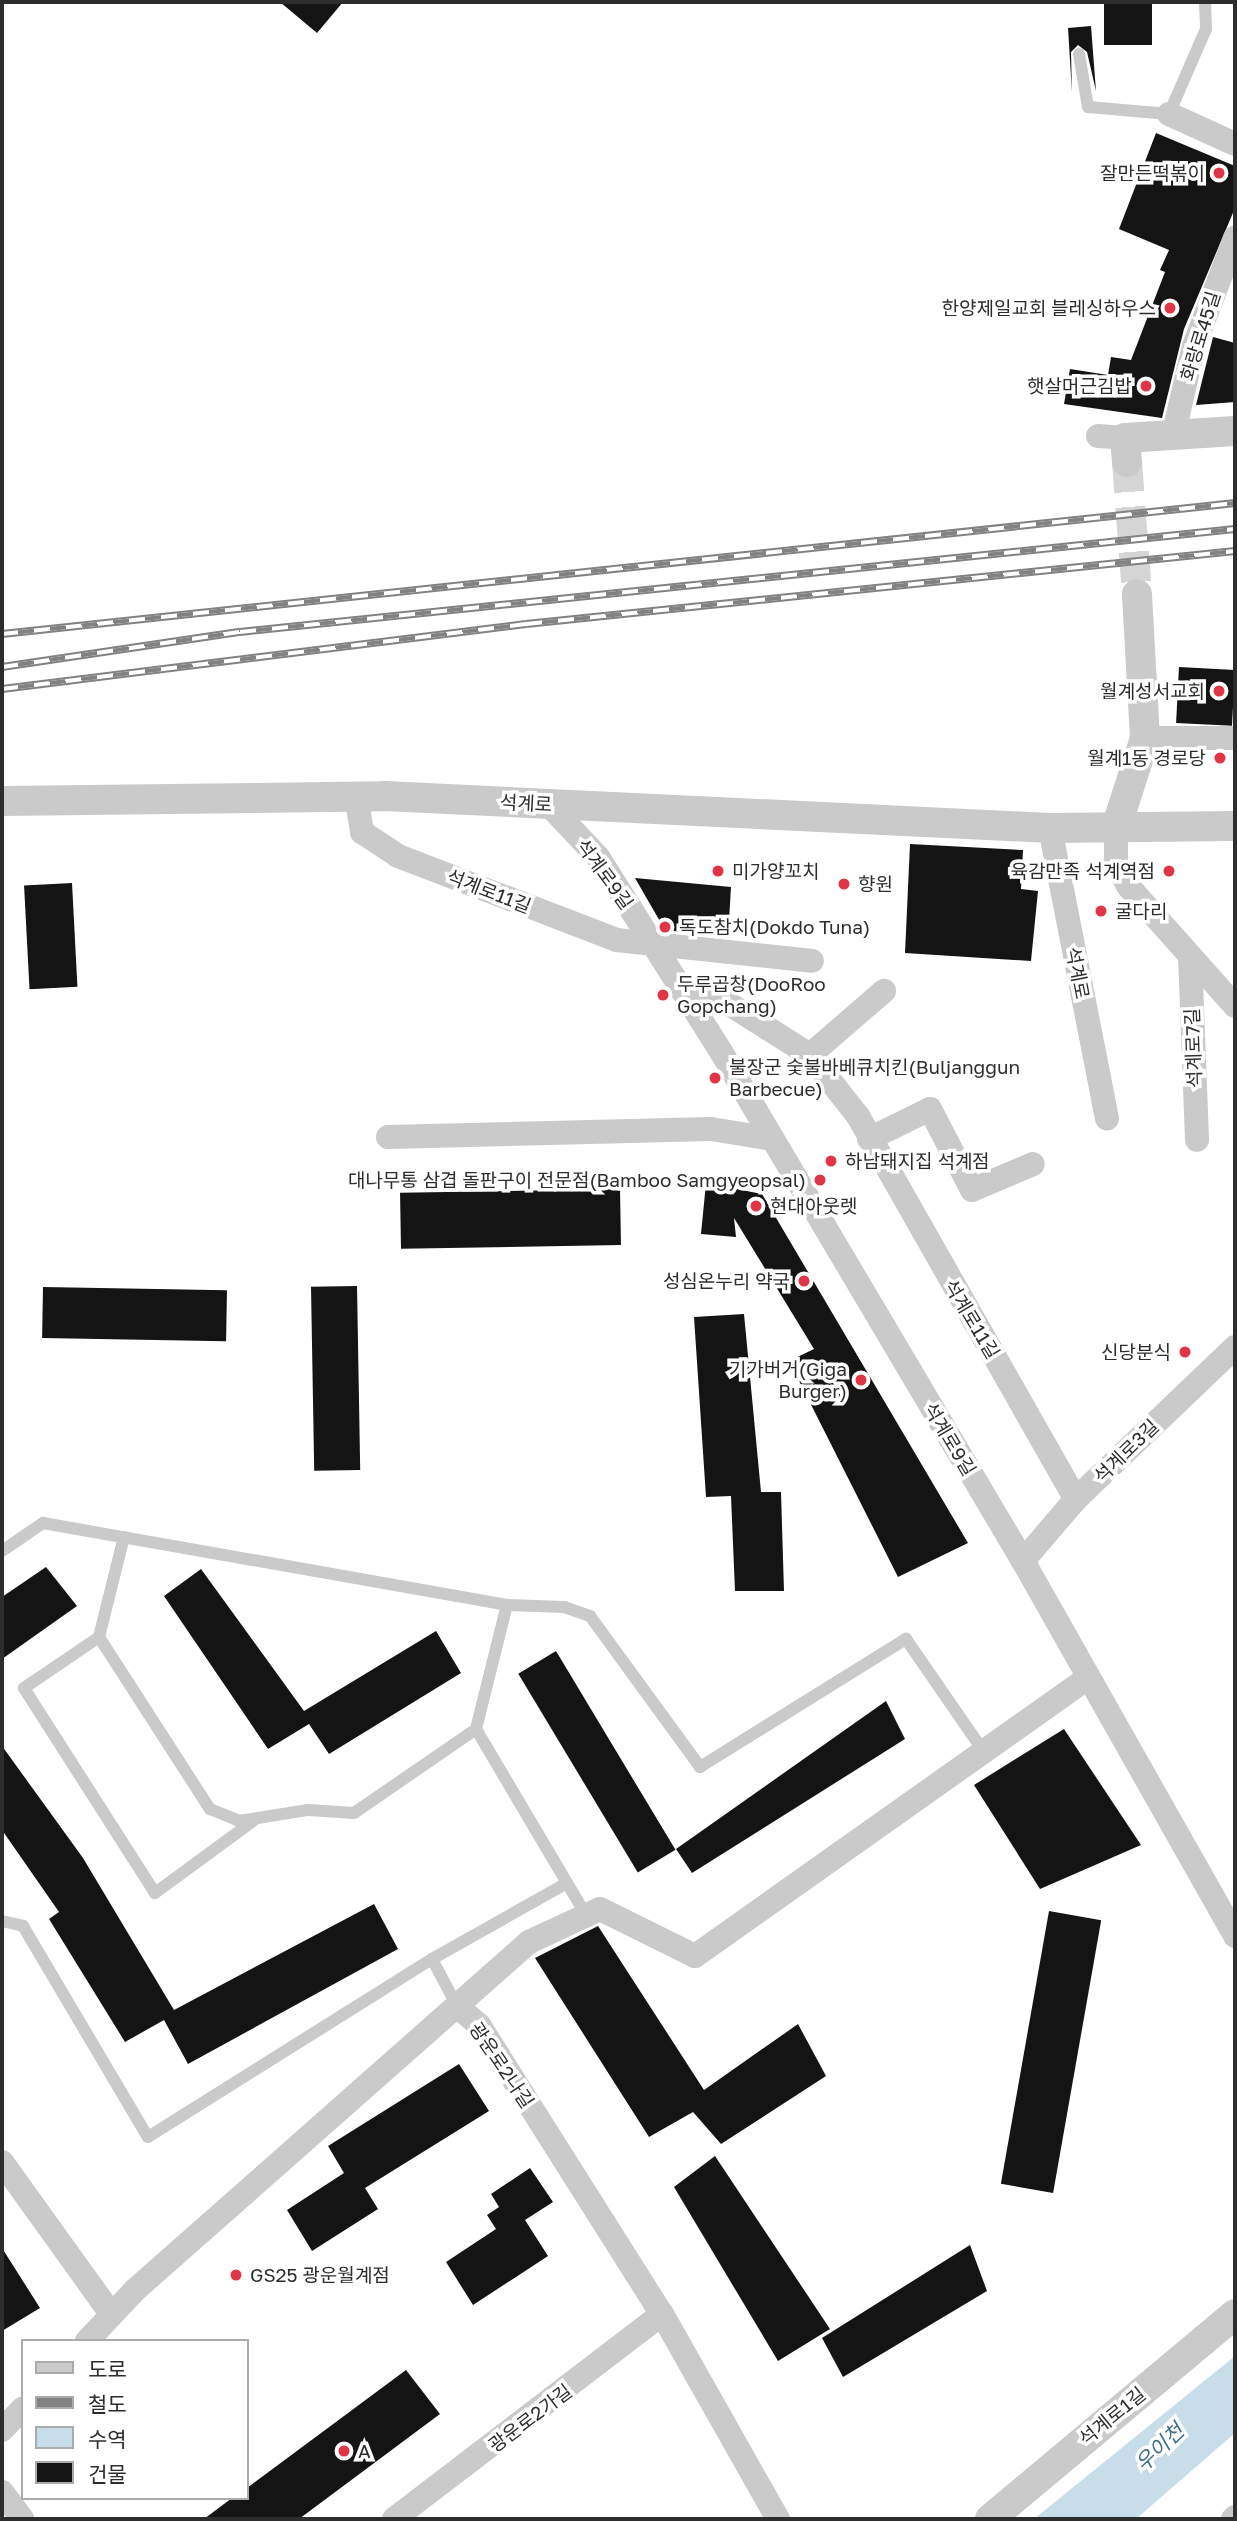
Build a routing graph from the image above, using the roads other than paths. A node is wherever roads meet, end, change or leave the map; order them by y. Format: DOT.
graph roads {
  1 [pos="1205,2"];
  2 [pos="1079,54"];
  3 [pos="1169,114"];
  4 [pos="1235,144"];
  5 [pos="1235,238"];
  6 [pos="1235,431"];
  7 [pos="1173,436"];
  8 [pos="1117,445"];
  9 [pos="1137,594"];
  10 [pos="1145,738"];
  11 [pos="1235,738"];
  12 [pos="356,797"];
  13 [pos="2,801"];
  14 [pos="549,804"];
  15 [pos="1235,825"];
  16 [pos="1050,828"];
  17 [pos="1115,828"];
  18 [pos="656,946"];
  19 [pos="1190,956"];
  20 [pos="812,961"];
  21 [pos="681,989"];
  22 [pos="884,991"];
  23 [pos="1235,1006"];
  24 [pos="810,1055"];
  25 [pos="1107,1118"];
  26 [pos="388,1137"];
  27 [pos="772,1139"];
  28 [pos="869,1139"];
  29 [pos="1197,1140"];
  30 [pos="1033,1164"];
  31 [pos="1235,1347"];
  32 [pos="1076,1499"];
  33 [pos="124,1537"];
  34 [pos="2,1551"];
  35 [pos="1023,1561"];
  36 [pos="507,1605"];
  37 [pos="99,1637"];
  38 [pos="1088,1678"];
  39 [pos="475,1729"];
  40 [pos="984,1752"];
  41 [pos="253,1821"];
  42 [pos="567,1884"];
  43 [pos="586,1917"];
  44 [pos="2,1921"];
  45 [pos="1235,1936"];
  46 [pos="432,1959"];
  47 [pos="457,2006"];
  48 [pos="2,2162"];
  49 [pos="663,2314"];
  50 [pos="1235,2314"];
  51 [pos="112,2315"];
  52 [pos="89,2339"];
  53 [pos="21,2410"];
  54 [pos="2,2430"];
  55 [pos="2,2492"];
  56 [pos="22,2519"];
  57 [pos="394,2519"];
  58 [pos="778,2519"];
  59 [pos="990,2519"];
  1 -- 3 [label="lane"];
  2 -- 3 [label="lane"];
  3 -- 4 [label="street"];
  5 -- 7 [label="street, 화랑로45길"];
  6 -- 7 [label="street"];
  7 -- 8 [label="street"];
  9 -- 10 [label="street"];
  10 -- 11 [label="street"];
  10 -- 17 [label="street"];
  12 -- 13 [label="street, 석계로"];
  12 -- 14 [label="street, 석계로"];
  12 -- 18 [label="street, 석계로11길"];
  14 -- 16 [label="street, 석계로"];
  14 -- 18 [label="street, 석계로9길"];
  15 -- 17 [label="street, 석계로"];
  16 -- 17 [label="street, 석계로"];
  16 -- 25 [label="street, 석계로"];
  17 -- 19 [label="street, 석계로7길"];
  18 -- 20 [label="street"];
  18 -- 21 [label="street, 석계로9길"];
  19 -- 23 [label="street, 석계로7길"];
  19 -- 29 [label="street, 석계로7길"];
  21 -- 24 [label="street, 석계로11길"];
  21 -- 27 [label="street, 석계로9길"];
  22 -- 24 [label="street"];
  24 -- 28 [label="street, 석계로11길"];
  26 -- 27 [label="street"];
  27 -- 35 [label="street, 석계로9길"];
  28 -- 30 [label="street"];
  28 -- 32 [label="street, 석계로11길"];
  31 -- 32 [label="street, 석계로3길"];
  32 -- 35 [label="street, 석계로3길"];
  33 -- 34 [label="lane"];
  33 -- 36 [label="lane"];
  33 -- 37 [label="lane"];
  35 -- 38 [label="street, 석계로9길"];
  36 -- 39 [label="lane"];
  36 -- 40 [label="lane"];
  37 -- 41 [label="lane"];
  37 -- 41 [label="lane"];
  38 -- 40 [label="street"];
  38 -- 45 [label="street, 석계로9길"];
  39 -- 41 [label="lane"];
  39 -- 42 [label="lane"];
  40 -- 43 [label="street"];
  42 -- 43 [label="lane"];
  42 -- 46 [label="lane"];
  43 -- 47 [label="street"];
  44 -- 46 [label="lane"];
  46 -- 47 [label="lane"];
  47 -- 49 [label="street, 광운로2나길"];
  47 -- 51 [label="street, 광운로2나길"];
  48 -- 51 [label="street"];
  49 -- 57 [label="street, 광운로2가길"];
  49 -- 58 [label="street, 광운로2나길"];
  50 -- 59 [label="street, 석계로1길"];
  51 -- 52 [label="street, 광운로2나길"];
  53 -- 54 [label="street"];
  55 -- 56 [label="street"];
}
